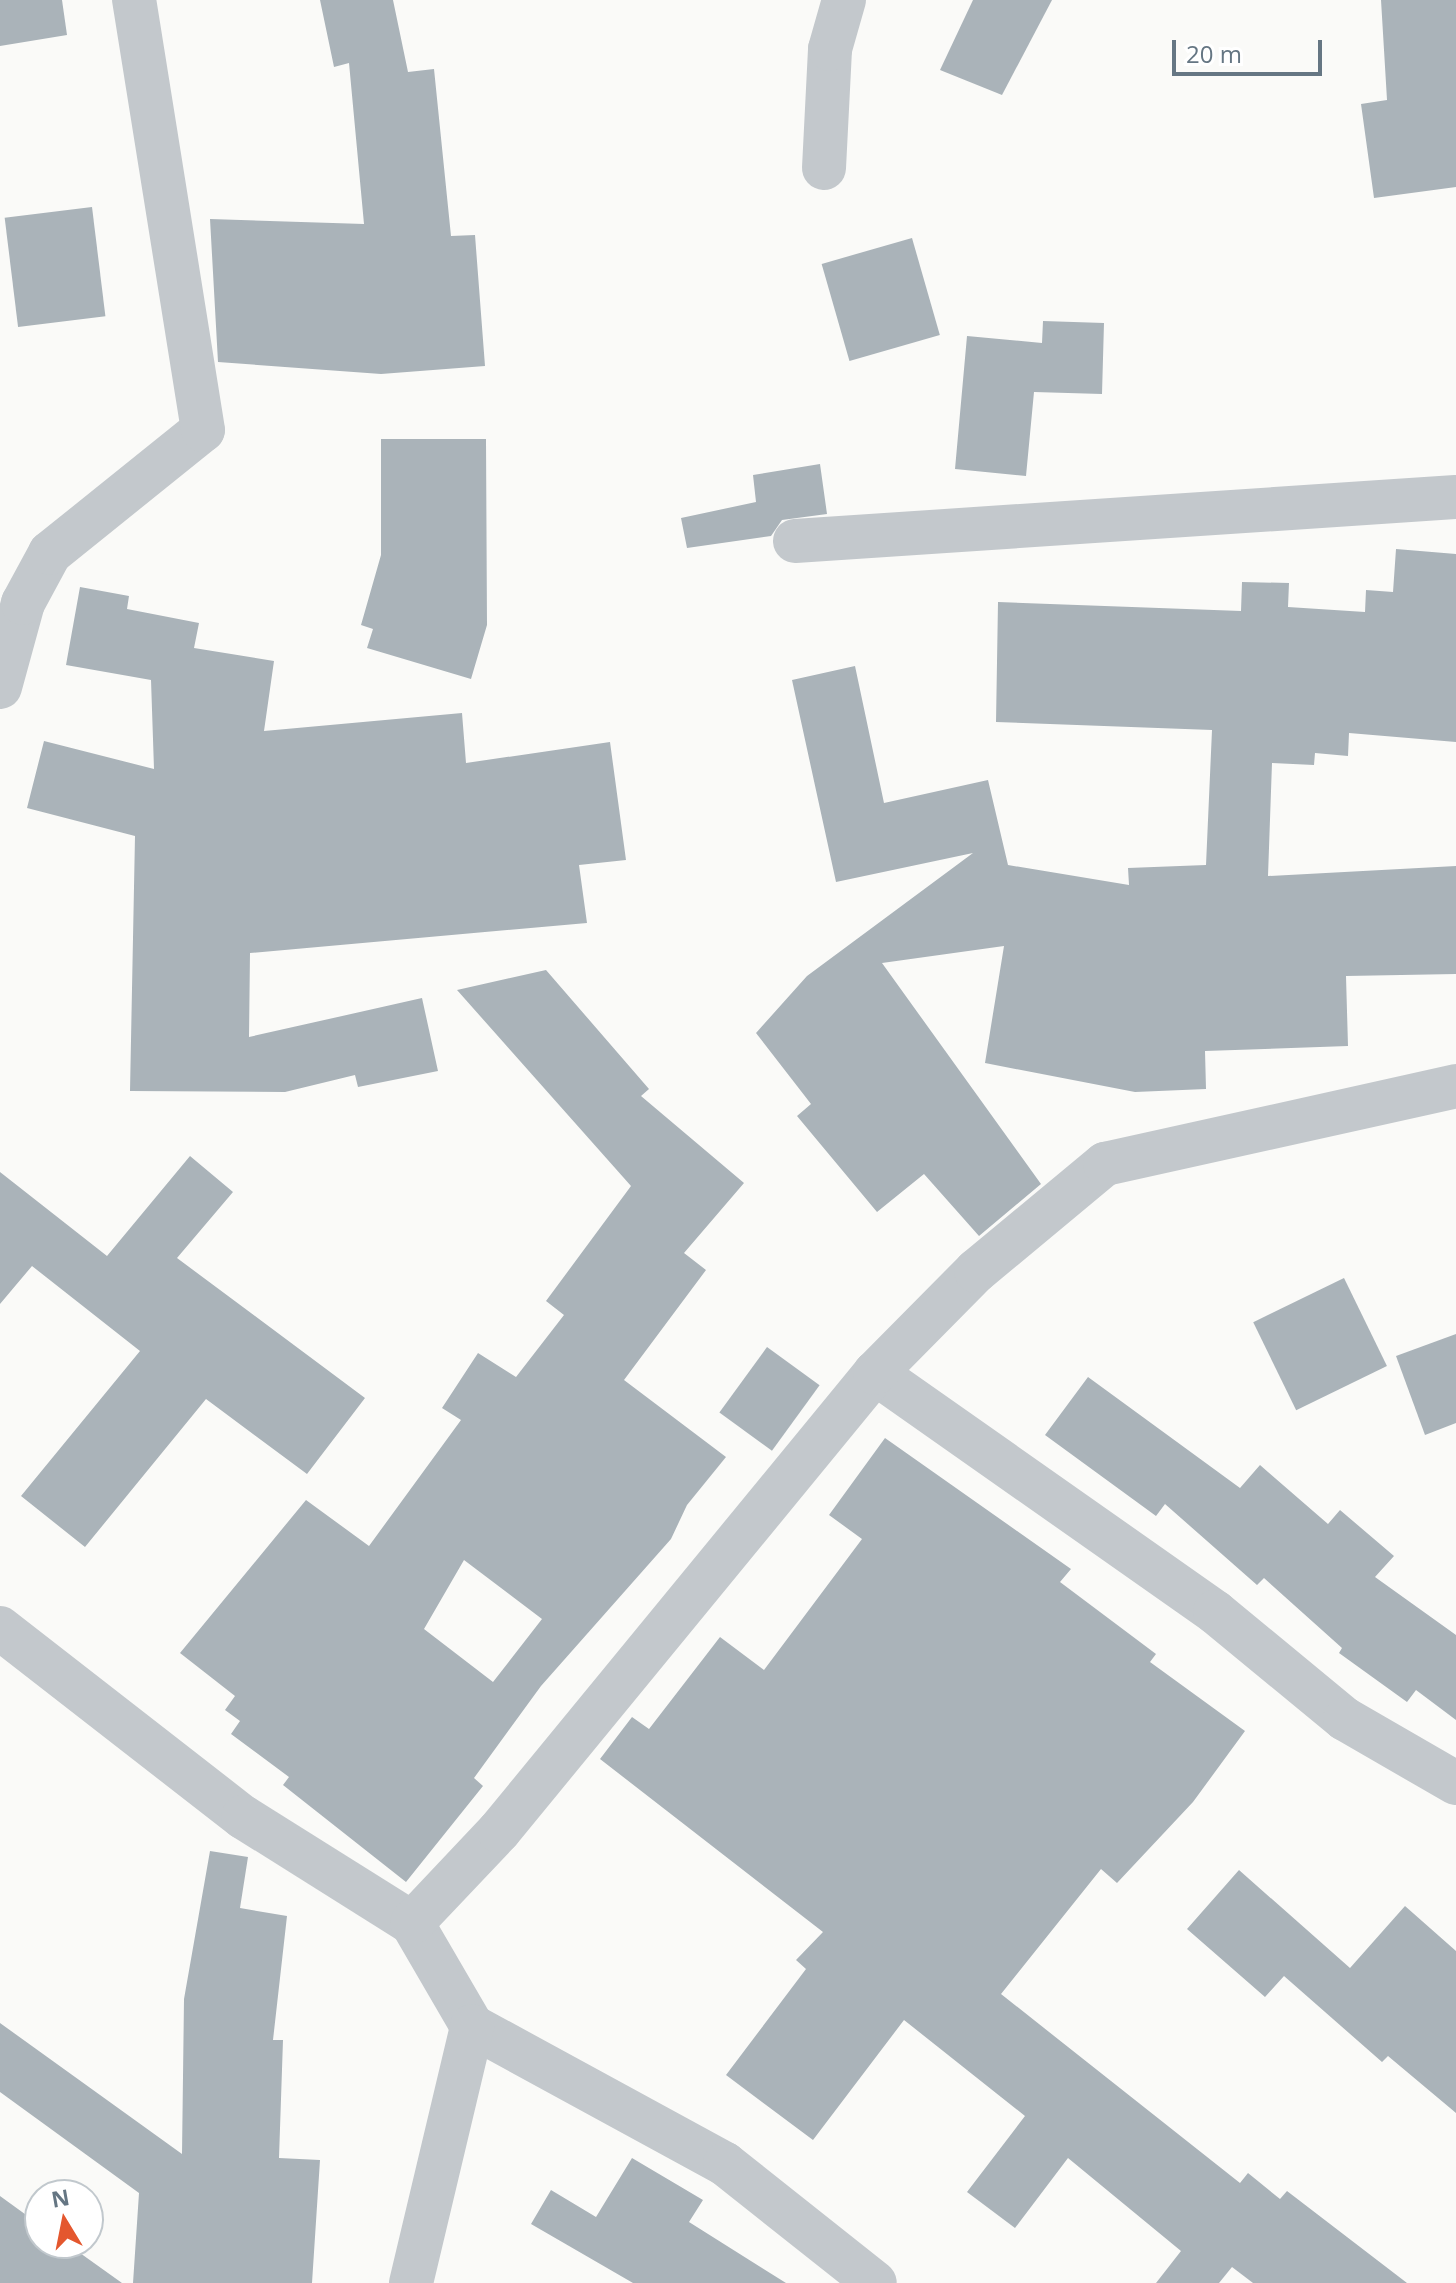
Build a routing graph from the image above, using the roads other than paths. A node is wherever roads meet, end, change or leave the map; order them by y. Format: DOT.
graph roads {
  1 [pos="134,0"];
  2 [pos="844,0"];
  3 [pos="824,168"];
  4 [pos="1456,497"];
  5 [pos="795,541"];
  6 [pos="0,687"];
  7 [pos="1456,1086"];
  8 [pos="875,1373"];
  9 [pos="0,1628"];
  10 [pos="1456,1783"];
  11 [pos="412,1923"];
  12 [pos="472,2026"];
  13 [pos="411,2283"];
  14 [pos="875,2283"];
  1 -- 6 [label="street"];
  2 -- 3 [label="street"];
  4 -- 5 [label="street"];
  7 -- 8 [label="street"];
  8 -- 10 [label="street"];
  8 -- 11 [label="street"];
  9 -- 11 [label="street"];
  11 -- 12 [label="street"];
  12 -- 13 [label="street"];
  12 -- 14 [label="street"];
}
